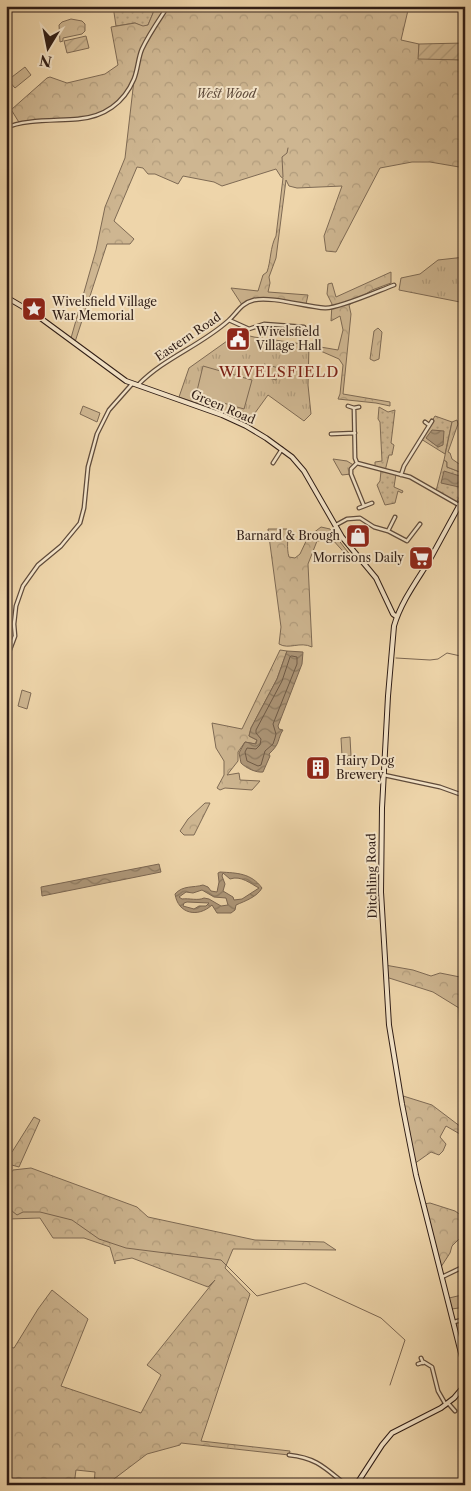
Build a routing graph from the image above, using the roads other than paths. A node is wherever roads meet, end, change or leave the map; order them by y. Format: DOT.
graph roads {
  1 [pos="168,6"];
  2 [pos="6,128"];
  3 [pos="394,285"];
  4 [pos="6,297"];
  5 [pos="229,320"];
  6 [pos="304,327"];
  7 [pos="132,384"];
  8 [pos="137,386"];
  9 [pos="348,406"];
  10 [pos="359,407"];
  11 [pos="354,408"];
  12 [pos="432,421"];
  13 [pos="425,422"];
  14 [pos="429,425"];
  15 [pos="354,433"];
  16 [pos="331,434"];
  17 [pos="282,449"];
  18 [pos="273,463"];
  19 [pos="357,464"];
  20 [pos="401,475"];
  21 [pos="465,495"];
  22 [pos="372,504"];
  23 [pos="459,505"];
  24 [pos="364,506"];
  25 [pos="359,508"];
  26 [pos="394,517"];
  27 [pos="420,524"];
  28 [pos="335,526"];
  29 [pos="388,531"];
  30 [pos="397,617"];
  31 [pos="6,660"];
  32 [pos="384,775"];
  33 [pos="465,796"];
  34 [pos="465,1266"];
  35 [pos="441,1277"];
  36 [pos="465,1319"];
  37 [pos="452,1322"];
  38 [pos="421,1358"];
  39 [pos="423,1363"];
  40 [pos="418,1364"];
  41 [pos="465,1369"];
  42 [pos="465,1385"];
  43 [pos="447,1404"];
  44 [pos="455,1411"];
  45 [pos="289,1455"];
  46 [pos="346,1485"];
  47 [pos="356,1485"];
  1 -- 2 [label="street"];
  3 -- 5 [label="street, Eastern Road"];
  4 -- 7 [label="main road, Green Road"];
  5 -- 6 [label="street"];
  5 -- 8 [label="street, Eastern Road"];
  7 -- 8 [label="main road, Green Road"];
  7 -- 31 [label="street"];
  8 -- 17 [label="main road, Green Road"];
  9 -- 11 [label="street"];
  10 -- 11 [label="street"];
  11 -- 15 [label="street"];
  12 -- 14 [label="street"];
  13 -- 14 [label="street"];
  14 -- 20 [label="street"];
  15 -- 16 [label="street"];
  15 -- 19 [label="street"];
  17 -- 18 [label="street"];
  17 -- 28 [label="main road, Green Road"];
  19 -- 20 [label="street"];
  19 -- 24 [label="street"];
  20 -- 23 [label="street"];
  21 -- 23 [label="main road, Ditchling Road"];
  22 -- 24 [label="street"];
  23 -- 30 [label="main road, Ditchling Road"];
  24 -- 25 [label="street"];
  26 -- 29 [label="street"];
  27 -- 29 [label="street"];
  28 -- 29 [label="street"];
  28 -- 30 [label="main road, Green Road"];
  30 -- 32 [label="main road, Ditchling Road"];
  32 -- 33 [label="street"];
  32 -- 35 [label="main road, Ditchling Road"];
  34 -- 35 [label="street"];
  35 -- 37 [label="main road, Ditchling Road"];
  36 -- 37 [label="street"];
  37 -- 41 [label="main road, Ditchling Road"];
  38 -- 39 [label="street"];
  39 -- 40 [label="street"];
  39 -- 43 [label="street"];
  42 -- 43 [label="main road"];
  43 -- 44 [label="street"];
  43 -- 47 [label="main road"];
  45 -- 46 [label="street"];
}
